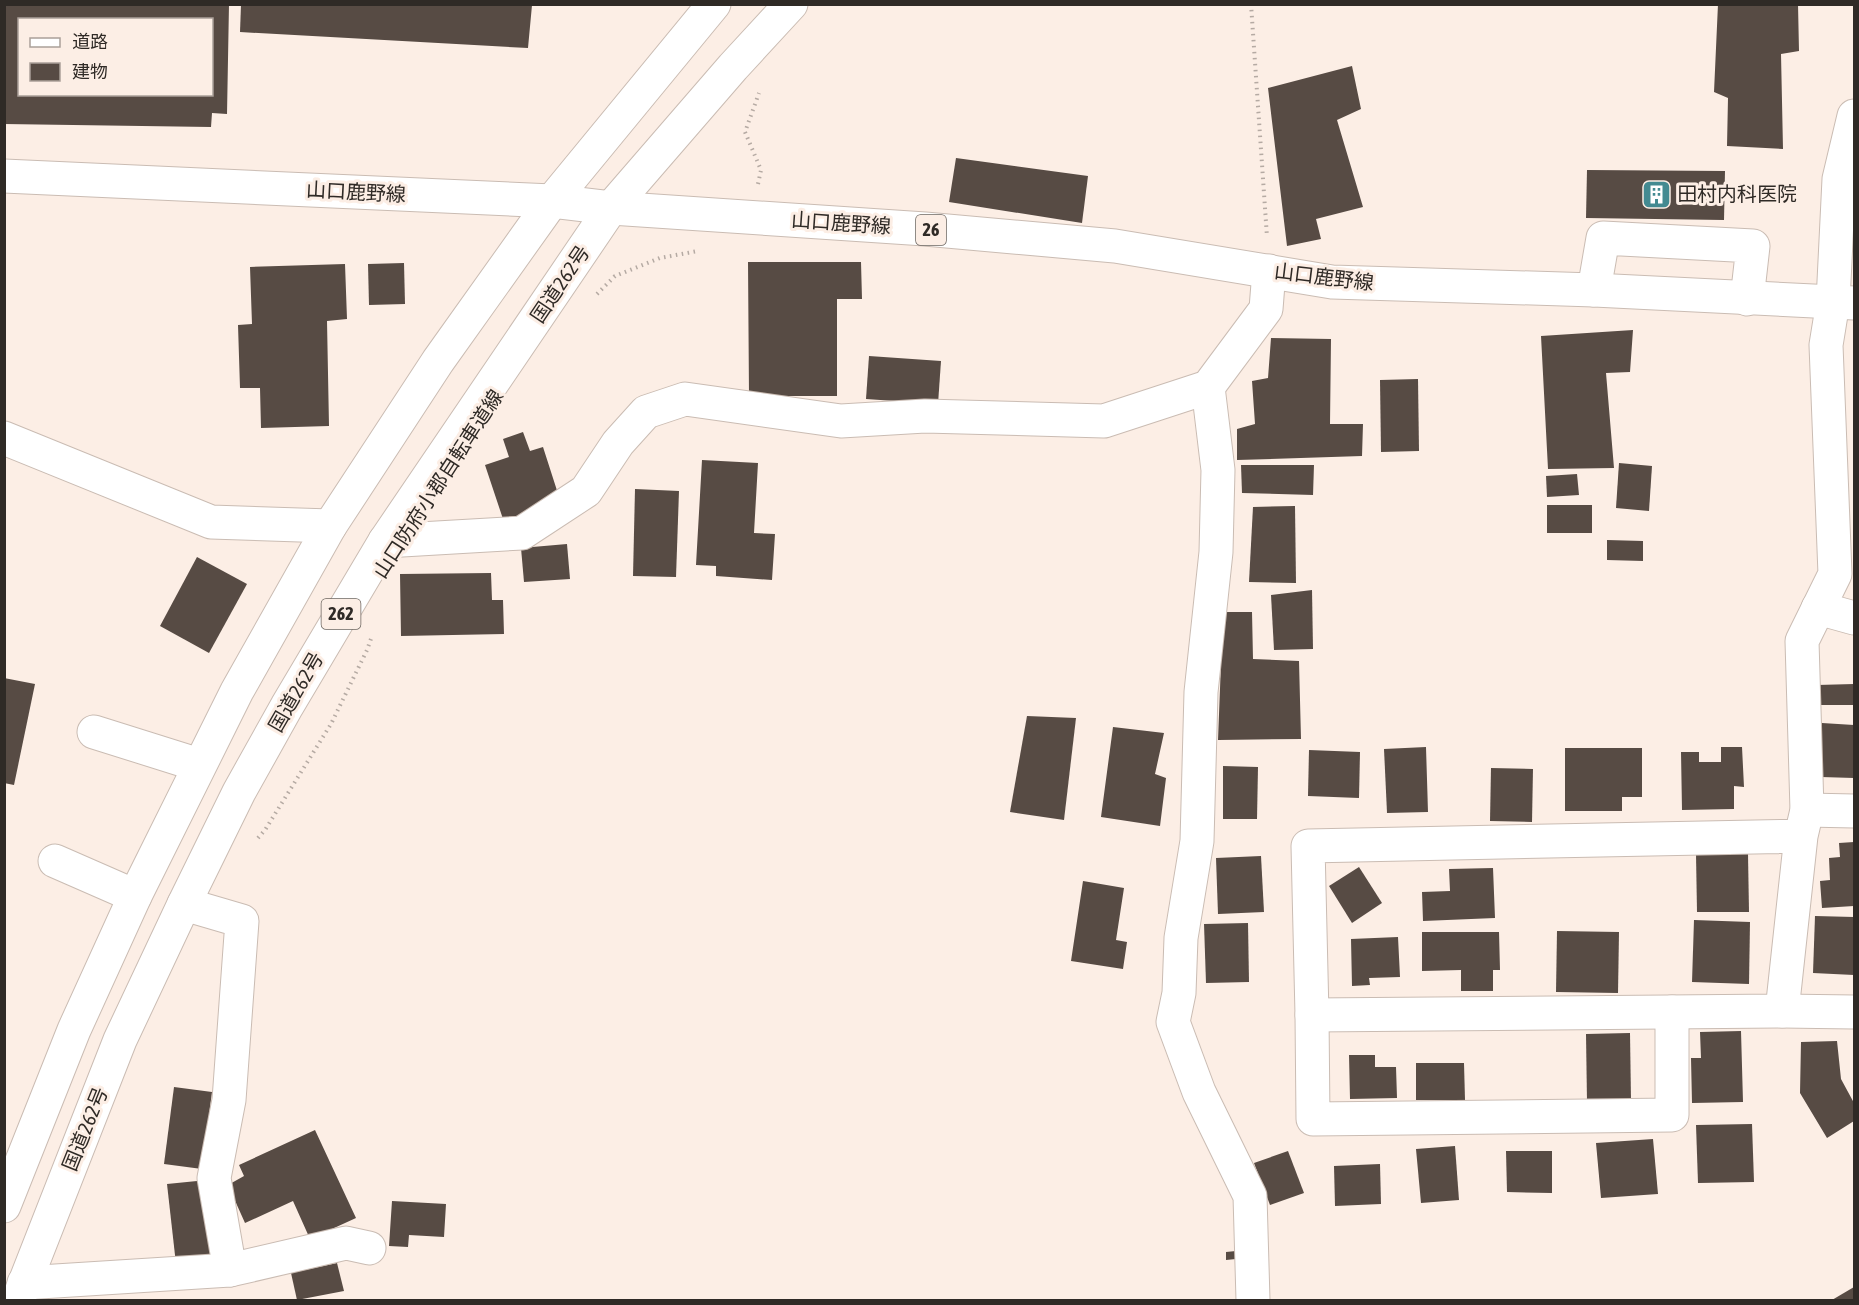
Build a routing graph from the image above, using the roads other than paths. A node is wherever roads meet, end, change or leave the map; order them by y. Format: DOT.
graph roads {
  1 [pos="714,4"];
  2 [pos="791,4"];
  3 [pos="1854,116"];
  4 [pos="4,176"];
  5 [pos="552,201"];
  6 [pos="611,208"];
  7 [pos="1269,271"];
  8 [pos="1594,290"];
  9 [pos="1747,299"];
  10 [pos="1844,302"];
  11 [pos="1208,387"];
  12 [pos="4,438"];
  13 [pos="330,525"];
  14 [pos="385,541"];
  15 [pos="1818,608"];
  16 [pos="1854,618"];
  17 [pos="94,732"];
  18 [pos="199,765"];
  19 [pos="1854,811"];
  20 [pos="1804,823"];
  21 [pos="55,861"];
  22 [pos="135,896"];
  23 [pos="184,904"];
  24 [pos="1782,1011"];
  25 [pos="1672,1012"];
  26 [pos="1854,1012"];
  27 [pos="1312,1015"];
  28 [pos="4,1206"];
  29 [pos="369,1248"];
  30 [pos="231,1270"];
  31 [pos="21,1292"];
  32 [pos="1253,1300"];
  1 -- 5 [label="main road, 262"];
  2 -- 6 [label="main road, 国道262号 / 262"];
  3 -- 10 [label="main road"];
  4 -- 5 [label="main road, 山口鹿野線 / 26"];
  5 -- 6 [label="main road, 山口鹿野線 / 26"];
  5 -- 13 [label="main road, 262"];
  6 -- 7 [label="main road, 山口鹿野線 / 26"];
  6 -- 14 [label="main road, 国道262号 / 262"];
  7 -- 8 [label="main road, 山口鹿野線 / 26"];
  7 -- 11 [label="main road"];
  8 -- 9 [label="main road, 山口鹿野線 / 26"];
  8 -- 9 [label="main road"];
  9 -- 10 [label="main road, 山口鹿野線 / 26"];
  10 -- 15 [label="main road"];
  11 -- 14 [label="main road"];
  11 -- 32 [label="main road"];
  12 -- 13 [label="main road"];
  13 -- 18 [label="main road, 262"];
  14 -- 23 [label="main road, 国道262号 / 262"];
  15 -- 16 [label="main road"];
  15 -- 20 [label="main road"];
  17 -- 18 [label="main road"];
  18 -- 22 [label="main road, 262"];
  19 -- 20 [label="main road"];
  20 -- 24 [label="main road"];
  20 -- 27 [label="main road"];
  21 -- 22 [label="main road"];
  22 -- 28 [label="main road, 262"];
  23 -- 30 [label="main road"];
  23 -- 31 [label="main road, 国道262号 / 262"];
  24 -- 25 [label="main road"];
  24 -- 26 [label="main road"];
  25 -- 27 [label="main road"];
  25 -- 27 [label="main road"];
  29 -- 30 [label="main road"];
  30 -- 31 [label="main road"];
}
